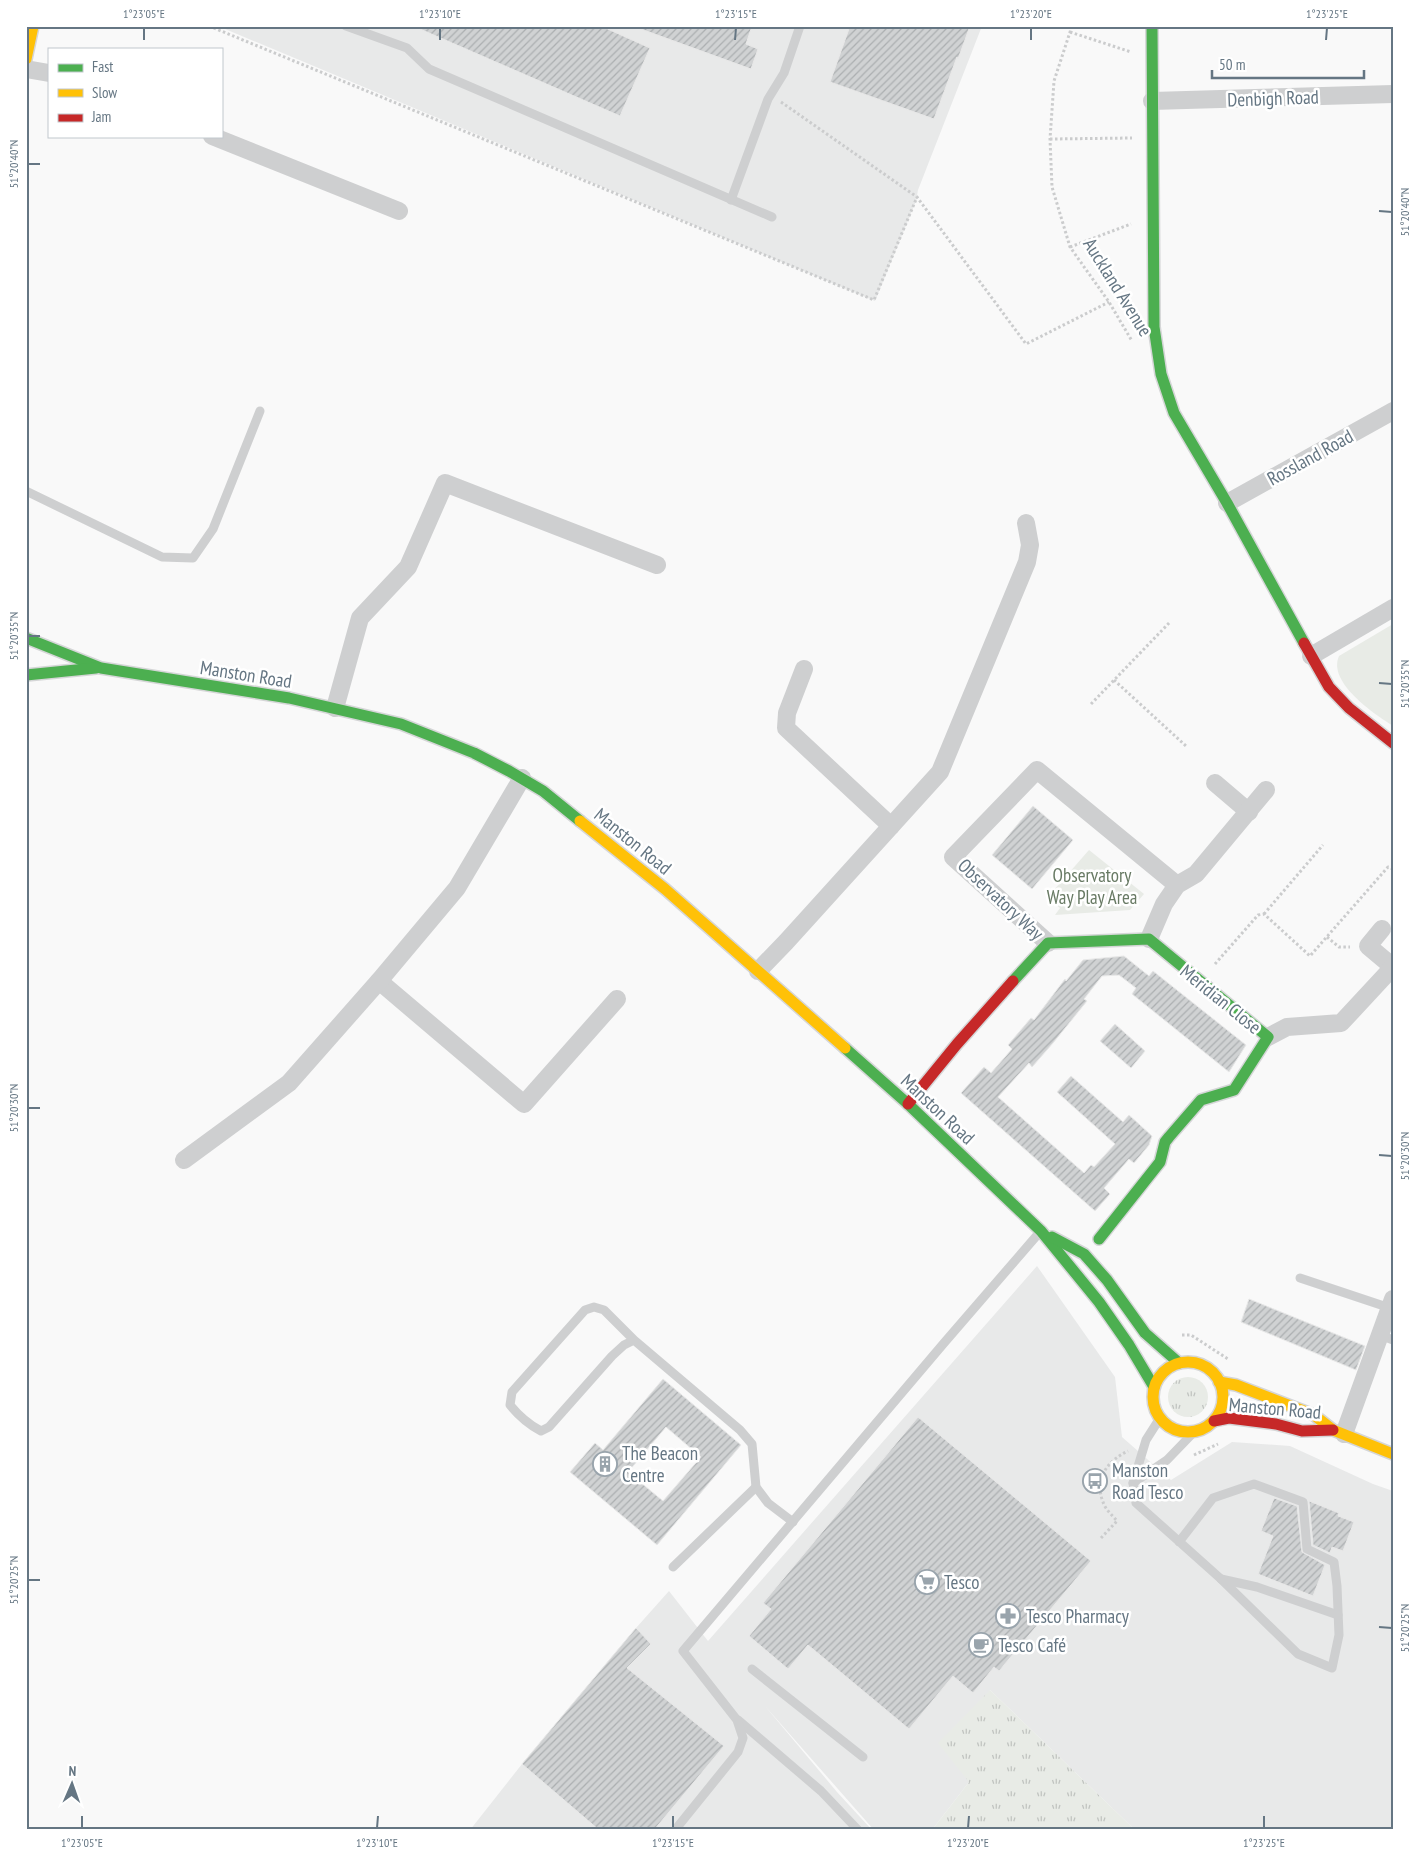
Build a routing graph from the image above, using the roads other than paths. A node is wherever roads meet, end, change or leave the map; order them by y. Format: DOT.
graph roads {
  1 [pos="33,26"];
  2 [pos="346,26"];
  3 [pos="800,26"];
  4 [pos="1152,26"];
  5 [pos="26,59"];
  6 [pos="26,69"];
  7 [pos="48,73"];
  8 [pos="1393,94"];
  9 [pos="1152,101"];
  10 [pos="217,138"];
  11 [pos="731,200"];
  12 [pos="399,211"];
  13 [pos="772,217"];
  14 [pos="260,411"];
  15 [pos="1393,411"];
  16 [pos="26,491"];
  17 [pos="1228,503"];
  18 [pos="1026,523"];
  19 [pos="657,565"];
  20 [pos="1393,608"];
  21 [pos="26,638"];
  22 [pos="1311,656"];
  23 [pos="101,668"];
  24 [pos="804,669"];
  25 [pos="26,676"];
  26 [pos="335,708"];
  27 [pos="1393,743"];
  28 [pos="522,778"];
  29 [pos="1215,783"];
  30 [pos="1266,790"];
  31 [pos="1249,812"];
  32 [pos="891,826"];
  33 [pos="1177,885"];
  34 [pos="1382,929"];
  35 [pos="1150,939"];
  36 [pos="1048,943"];
  37 [pos="1393,967"];
  38 [pos="758,970"];
  39 [pos="379,981"];
  40 [pos="618,999"];
  41 [pos="1268,1037"];
  42 [pos="908,1104"];
  43 [pos="184,1160"];
  44 [pos="1041,1231"];
  45 [pos="1099,1239"];
  46 [pos="1300,1278"];
  47 [pos="1391,1304"];
  48 [pos="1386,1338"];
  49 [pos="634,1340"];
  50 [pos="1179,1363"];
  51 [pos="1219,1382"];
  52 [pos="1154,1387"];
  53 [pos="1160,1418"];
  54 [pos="1214,1421"];
  55 [pos="1194,1432"];
  56 [pos="1339,1432"];
  57 [pos="1393,1454"];
  58 [pos="1133,1483"];
  59 [pos="756,1487"];
  60 [pos="793,1522"];
  61 [pos="1179,1542"];
  62 [pos="673,1567"];
  63 [pos="1220,1579"];
  64 [pos="1338,1615"];
  65 [pos="752,1669"];
  66 [pos="737,1720"];
  67 [pos="863,1757"];
  68 [pos="675,1830"];
  69 [pos="858,1830"];
  1 -- 5 [label="main road"];
  2 -- 11 [label="lane"];
  3 -- 11 [label="lane"];
  4 -- 9 [label="main road, Auckland Avenue"];
  6 -- 7 [label="street"];
  8 -- 9 [label="street, Denbigh Road"];
  9 -- 17 [label="main road, Auckland Avenue"];
  10 -- 12 [label="street"];
  11 -- 13 [label="lane"];
  14 -- 16 [label="lane"];
  15 -- 17 [label="street, Rossland Road"];
  17 -- 22 [label="main road, Auckland Avenue"];
  18 -- 32 [label="street"];
  19 -- 26 [label="street"];
  20 -- 22 [label="street"];
  21 -- 23 [label="main road, Manston Road"];
  22 -- 27 [label="main road, Auckland Avenue"];
  23 -- 25 [label="main road, Manston Road"];
  23 -- 26 [label="main road, Manston Road"];
  24 -- 32 [label="street"];
  26 -- 28 [label="main road, Manston Road"];
  28 -- 38 [label="main road, Manston Road"];
  28 -- 39 [label="street"];
  29 -- 31 [label="street"];
  30 -- 31 [label="street"];
  31 -- 33 [label="street"];
  32 -- 38 [label="street"];
  33 -- 35 [label="street"];
  33 -- 36 [label="street, Observatory Way"];
  34 -- 37 [label="street"];
  35 -- 36 [label="main road"];
  35 -- 41 [label="main road, Meridian Close"];
  36 -- 42 [label="main road"];
  37 -- 41 [label="street"];
  38 -- 42 [label="main road, Manston Road"];
  39 -- 40 [label="street"];
  39 -- 43 [label="street"];
  41 -- 45 [label="main road, Meridian Close"];
  42 -- 44 [label="main road, Manston Road"];
  44 -- 50 [label="main road, Manston Road"];
  44 -- 52 [label="main road, Manston Road"];
  44 -- 60 [label="lane"];
  46 -- 47 [label="lane"];
  47 -- 48 [label="street"];
  48 -- 56 [label="street"];
  49 -- 49 [label="lane"];
  49 -- 59 [label="lane"];
  50 -- 51 [label="main road, Manston Road"];
  50 -- 52 [label="main road"];
  51 -- 54 [label="main road, Manston Road"];
  51 -- 56 [label="main road, Manston Road"];
  52 -- 53 [label="main road, Manston Road"];
  53 -- 55 [label="main road"];
  53 -- 58 [label="lane"];
  54 -- 55 [label="main road, Manston Road"];
  54 -- 56 [label="main road, Manston Road"];
  55 -- 58 [label="lane"];
  56 -- 57 [label="main road, Manston Road"];
  58 -- 61 [label="lane"];
  59 -- 60 [label="lane"];
  59 -- 62 [label="lane"];
  60 -- 66 [label="lane"];
  61 -- 63 [label="lane"];
  61 -- 64 [label="lane"];
  63 -- 64 [label="lane"];
  63 -- 64 [label="lane"];
  65 -- 67 [label="lane"];
  66 -- 68 [label="lane"];
  66 -- 69 [label="lane"];
}
